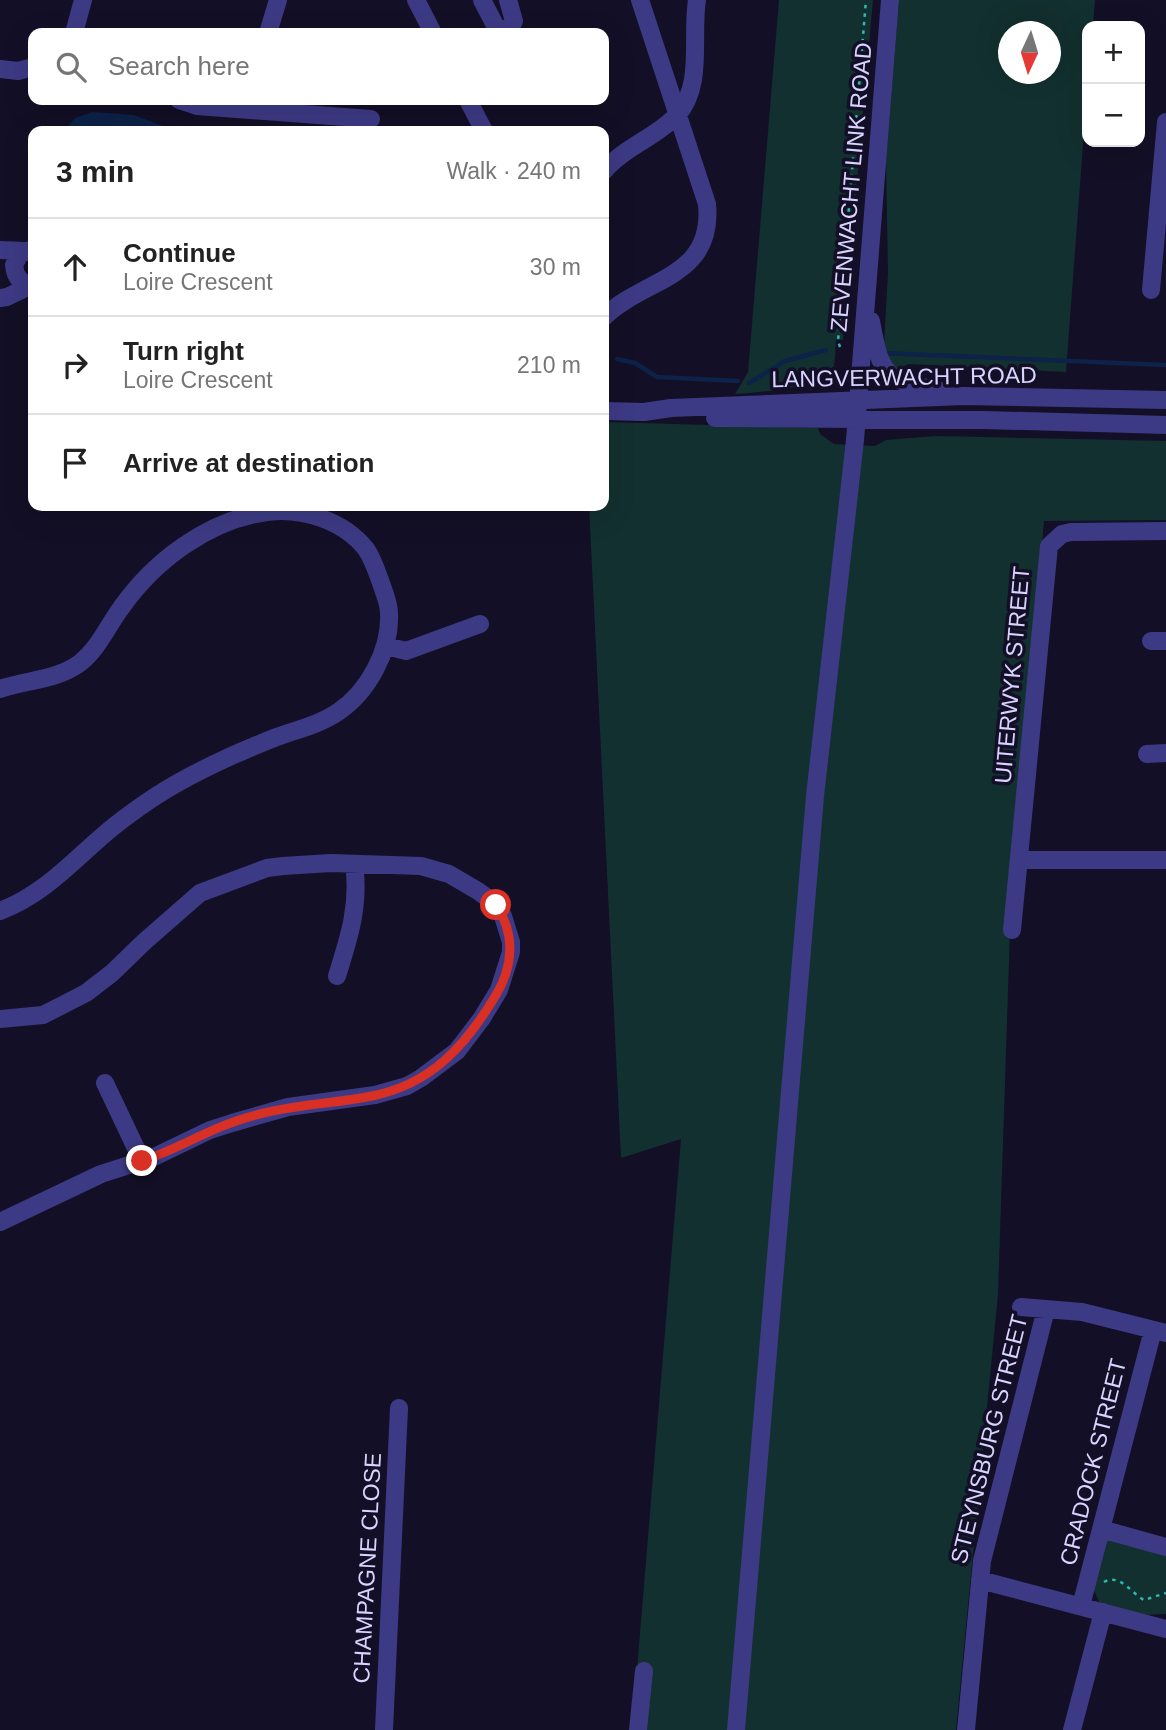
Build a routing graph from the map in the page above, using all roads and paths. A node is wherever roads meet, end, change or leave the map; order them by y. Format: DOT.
graph roads {
  1 [pos="83,0"];
  2 [pos="278,0"];
  3 [pos="416,0"];
  4 [pos="508,0"];
  5 [pos="640,0"];
  6 [pos="697,0"];
  7 [pos="866,0"];
  8 [pos="890,0"];
  9 [pos="484,1"];
  10 [pos="75,28"];
  11 [pos="270,28"];
  12 [pos="430,28"];
  13 [pos="500,28"];
  14 [pos="508,28"];
  15 [pos="28,68"];
  16 [pos="0,69"];
  17 [pos="195,105"];
  18 [pos="248,105"];
  19 [pos="471,105"];
  20 [pos="677,116"];
  21 [pos="371,119"];
  22 [pos="1166,122"];
  23 [pos="481,126"];
  24 [pos="609,166"];
  25 [pos="1163,188"];
  26 [pos="0,250"];
  27 [pos="28,250"];
  28 [pos="28,251"];
  29 [pos="0,260"];
  30 [pos="23,280"];
  31 [pos="1151,290"];
  32 [pos="0,296"];
  33 [pos="867,297"];
  34 [pos="609,313"];
  35 [pos="840,347"];
  36 [pos="963,396"];
  37 [pos="1166,400"];
  38 [pos="857,401"];
  39 [pos="609,411"];
  40 [pos="644,412"];
  41 [pos="855,420"];
  42 [pos="1166,425"];
  43 [pos="1166,531"];
  44 [pos="480,624"];
  45 [pos="386,646"];
  46 [pos="0,689"];
  47 [pos="1166,753"];
  48 [pos="1147,754"];
  49 [pos="1020,860"];
  50 [pos="1166,860"];
  51 [pos="354,864"];
  52 [pos="0,911"];
  53 [pos="1012,930"];
  54 [pos="337,976"];
  55 [pos="0,1019"];
  56 [pos="105,1083"];
  57 [pos="142,1161"];
  58 [pos="0,1222"];
  59 [pos="1021,1307"];
  60 [pos="1046,1309"];
  61 [pos="1159,1331"];
  62 [pos="399,1408"];
  63 [pos="1101,1529"];
  64 [pos="1166,1547"];
  65 [pos="980,1580"];
  66 [pos="1087,1583"];
  67 [pos="1166,1593"];
  68 [pos="1082,1606"];
  69 [pos="1103,1612"];
  70 [pos="1166,1620"];
  71 [pos="1141,1622"];
  72 [pos="1166,1629"];
  73 [pos="644,1671"];
  74 [pos="384,1730"];
  75 [pos="638,1730"];
  76 [pos="736,1730"];
  77 [pos="966,1730"];
  78 [pos="1072,1730"];
  1 -- 10 [label="street"];
  2 -- 11 [label="street"];
  3 -- 12 [label="street"];
  4 -- 14 [label="street"];
  5 -- 20 [label="street"];
  6 -- 20 [label="street"];
  7 -- 35 [label="path"];
  8 -- 33 [label="street, ZEVENWACHT LINK ROAD"];
  9 -- 13 [label="street"];
  15 -- 16 [label="street"];
  17 -- 18 [label="street"];
  18 -- 21 [label="street"];
  19 -- 23 [label="street"];
  20 -- 24 [label="street"];
  20 -- 34 [label="street"];
  22 -- 25 [label="street"];
  25 -- 31 [label="street"];
  26 -- 27 [label="street"];
  28 -- 30 [label="street"];
  29 -- 30 [label="street"];
  30 -- 32 [label="street"];
  33 -- 36 [label="street"];
  33 -- 38 [label="street, ZEVENWACHT LINK ROAD"];
  36 -- 37 [label="street, LANGVERWACHT ROAD"];
  36 -- 38 [label="street, LANGVERWACHT ROAD"];
  38 -- 40 [label="street, LANGVERWACHT ROAD"];
  38 -- 41 [label="street, ZEVENWACHT LINK ROAD"];
  39 -- 40 [label="street, LANGVERWACHT ROAD"];
  40 -- 41 [label="street, LANGVERWACHT ROAD"];
  41 -- 42 [label="street, LANGVERWACHT ROAD"];
  41 -- 76 [label="street, ZEVENWACHT LINK ROAD"];
  43 -- 49 [label="street, UITERWYK STREET"];
  44 -- 45 [label="street"];
  45 -- 46 [label="street"];
  45 -- 52 [label="street"];
  47 -- 48 [label="street"];
  49 -- 50 [label="street"];
  49 -- 53 [label="street, UITERWYK STREET"];
  51 -- 54 [label="street"];
  51 -- 55 [label="street"];
  51 -- 57 [label="street"];
  56 -- 57 [label="street"];
  57 -- 58 [label="street"];
  59 -- 60 [label="street"];
  60 -- 61 [label="street"];
  60 -- 65 [label="street, STEYNSBURG STREET"];
  61 -- 63 [label="street, CRADOCK STREET"];
  62 -- 74 [label="street, CHAMPAGNE CLOSE"];
  63 -- 64 [label="street"];
  63 -- 66 [label="street, CRADOCK STREET"];
  65 -- 68 [label="street"];
  65 -- 77 [label="street, STEYNSBURG STREET"];
  66 -- 67 [label="path"];
  66 -- 68 [label="street, CRADOCK STREET"];
  68 -- 69 [label="street"];
  69 -- 71 [label="street"];
  69 -- 78 [label="street"];
  70 -- 71 [label="street"];
  71 -- 72 [label="street"];
  73 -- 75 [label="street"];
}
